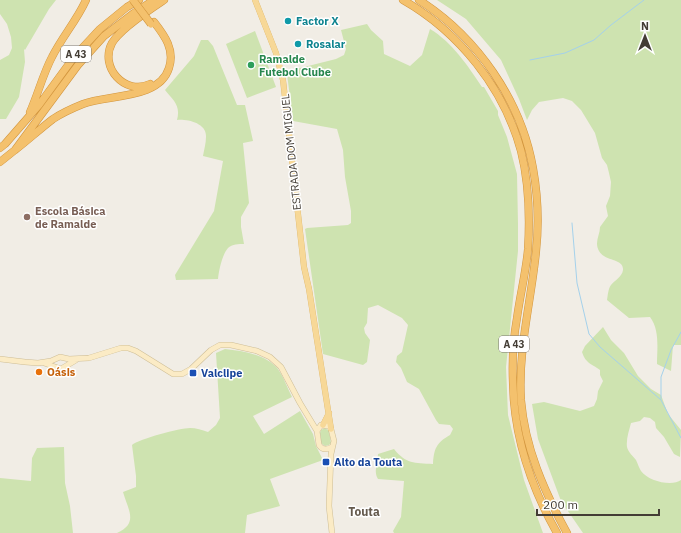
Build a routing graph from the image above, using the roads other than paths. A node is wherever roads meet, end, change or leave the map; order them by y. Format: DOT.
graph roads {
  1 [pos="86,0"];
  2 [pos="133,0"];
  3 [pos="138,0"];
  4 [pos="154,0"];
  5 [pos="164,0"];
  6 [pos="255,0"];
  7 [pos="403,0"];
  8 [pos="422,2"];
  9 [pos="153,23"];
  10 [pos="26,121"];
  11 [pos="0,148"];
  12 [pos="15,150"];
  13 [pos="0,162"];
  14 [pos="61,358"];
  15 [pos="0,359"];
  16 [pos="80,359"];
  17 [pos="38,363"];
  18 [pos="66,366"];
  19 [pos="57,368"];
  20 [pos="306,413"];
  21 [pos="329,413"];
  22 [pos="322,425"];
  23 [pos="331,429"];
  24 [pos="317,431"];
  25 [pos="332,447"];
  26 [pos="324,449"];
  27 [pos="330,477"];
  28 [pos="332,533"];
  29 [pos="557,533"];
  30 [pos="567,533"];
  1 -- 10 [label="highway"];
  2 -- 9 [label="highway, bridge"];
  3 -- 9 [label="highway"];
  3 -- 10 [label="highway, A 43"];
  4 -- 12 [label="highway, A 43"];
  5 -- 9 [label="highway"];
  6 -- 21 [label="main road, ESTRADA DOM MIGUEL"];
  7 -- 29 [label="highway, A 43"];
  8 -- 30 [label="highway, A 43"];
  9 -- 12 [label="highway"];
  10 -- 11 [label="highway, A 43"];
  12 -- 13 [label="highway, A 43"];
  14 -- 16 [label="main road"];
  14 -- 17 [label="main road"];
  14 -- 18 [label="main road"];
  14 -- 19 [label="main road"];
  15 -- 17 [label="main road"];
  16 -- 18 [label="main road"];
  16 -- 20 [label="main road"];
  17 -- 19 [label="main road"];
  18 -- 19 [label="main road"];
  20 -- 22 [label="main road"];
  20 -- 24 [label="main road"];
  21 -- 22 [label="main road"];
  21 -- 23 [label="main road, ESTRADA DOM MIGUEL"];
  22 -- 23 [label="main road"];
  22 -- 24 [label="main road"];
  23 -- 25 [label="main road"];
  24 -- 26 [label="main road"];
  25 -- 26 [label="main road"];
  25 -- 27 [label="main road"];
  26 -- 27 [label="main road"];
  27 -- 28 [label="main road"];
}
